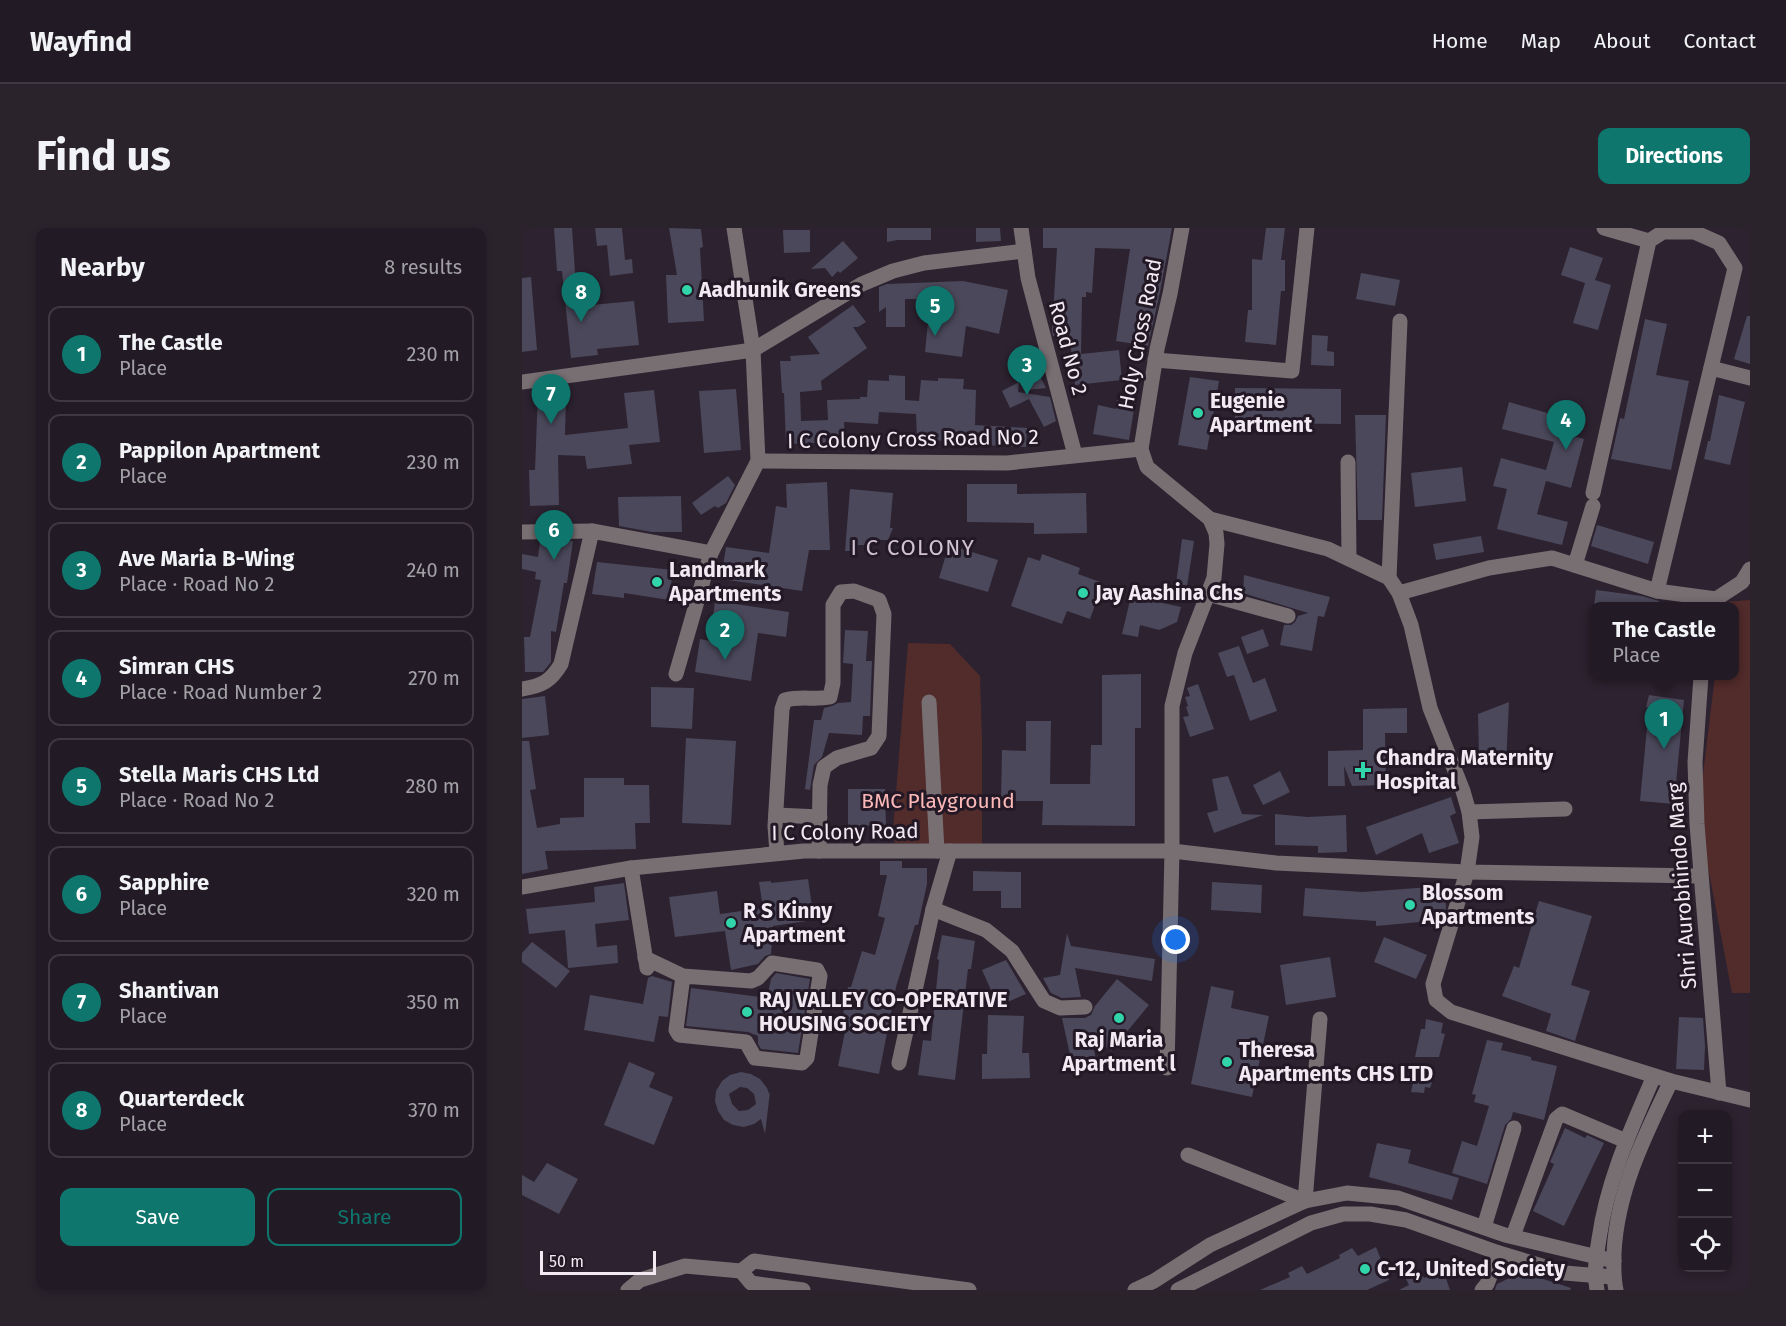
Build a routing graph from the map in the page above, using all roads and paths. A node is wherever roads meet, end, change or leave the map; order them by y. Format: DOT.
graph roads {
  1 [pos="734,228"];
  2 [pos="1021,228"];
  3 [pos="1182,228"];
  4 [pos="1307,228"];
  5 [pos="1604,228"];
  6 [pos="1649,241"];
  7 [pos="1024,251"];
  8 [pos="1400,321"];
  9 [pos="753,350"];
  10 [pos="1155,360"];
  11 [pos="1711,368"];
  12 [pos="1750,378"];
  13 [pos="522,382"];
  14 [pos="1141,449"];
  15 [pos="1075,455"];
  16 [pos="758,461"];
  17 [pos="1348,462"];
  18 [pos="1210,519"];
  19 [pos="592,531"];
  20 [pos="522,532"];
  21 [pos="711,553"];
  22 [pos="1349,559"];
  23 [pos="1575,565"];
  24 [pos="1750,569"];
  25 [pos="1389,578"];
  26 [pos="1657,591"];
  27 [pos="1400,593"];
  28 [pos="1208,594"];
  29 [pos="1708,602"];
  30 [pos="1714,602"];
  31 [pos="1288,616"];
  32 [pos="676,674"];
  33 [pos="1701,680"];
  34 [pos="522,688"];
  35 [pos="929,702"];
  36 [pos="1565,809"];
  37 [pos="1469,812"];
  38 [pos="776,815"];
  39 [pos="819,817"];
  40 [pos="819,851"];
  41 [pos="943,851"];
  42 [pos="1172,851"];
  43 [pos="777,853"];
  44 [pos="631,868"];
  45 [pos="1467,872"];
  46 [pos="1700,876"];
  47 [pos="522,887"];
  48 [pos="933,909"];
  49 [pos="683,976"];
  50 [pos="1085,1007"];
  51 [pos="1320,1019"];
  52 [pos="899,1064"];
  53 [pos="1167,1068"];
  54 [pos="1654,1076"];
  55 [pos="1671,1081"];
  56 [pos="1719,1093"];
  57 [pos="1750,1100"];
  58 [pos="1514,1128"];
  59 [pos="1626,1141"];
  60 [pos="1188,1155"];
  61 [pos="1305,1201"];
  62 [pos="1479,1225"];
  63 [pos="1513,1236"];
  64 [pos="1466,1241"];
  65 [pos="1499,1253"];
  66 [pos="1596,1257"];
  67 [pos="1614,1261"];
  68 [pos="741,1271"];
  69 [pos="1596,1283"];
  70 [pos="1614,1284"];
  71 [pos="628,1290"];
  72 [pos="803,1290"];
  73 [pos="969,1290"];
  74 [pos="1135,1290"];
  75 [pos="1178,1290"];
  76 [pos="1482,1290"];
  1 -- 9 [label="street"];
  2 -- 7 [label="street, Road No 2"];
  3 -- 10 [label="street, Holy Cross Road"];
  4 -- 10 [label="street"];
  5 -- 6 [label="street"];
  6 -- 11 [label="street"];
  6 -- 23 [label="street"];
  7 -- 9 [label="street"];
  7 -- 15 [label="street, Road No 2"];
  8 -- 25 [label="street"];
  9 -- 13 [label="street"];
  9 -- 16 [label="street"];
  10 -- 14 [label="street, Holy Cross Road"];
  11 -- 12 [label="street"];
  11 -- 26 [label="street"];
  14 -- 15 [label="street, I C Colony Cross Road No 2"];
  14 -- 18 [label="street"];
  15 -- 16 [label="street, I C Colony Cross Road No 2"];
  16 -- 21 [label="street"];
  17 -- 22 [label="street"];
  18 -- 22 [label="street"];
  18 -- 28 [label="street"];
  19 -- 20 [label="street"];
  19 -- 21 [label="street"];
  19 -- 34 [label="street"];
  21 -- 32 [label="street"];
  22 -- 25 [label="street"];
  23 -- 26 [label="street"];
  23 -- 27 [label="street"];
  24 -- 30 [label="street"];
  25 -- 27 [label="street"];
  26 -- 29 [label="street"];
  27 -- 37 [label="street"];
  28 -- 31 [label="street"];
  28 -- 42 [label="street"];
  33 -- 46 [label="street, Shri Aurobhindo Marg"];
  35 -- 41 [label="street"];
  36 -- 37 [label="street"];
  37 -- 45 [label="street"];
  38 -- 39 [label="street"];
  38 -- 39 [label="street"];
  38 -- 43 [label="street"];
  39 -- 40 [label="street"];
  40 -- 41 [label="street, I C Colony Road"];
  40 -- 43 [label="street, I C Colony Road"];
  41 -- 42 [label="street, I C Colony Road"];
  41 -- 48 [label="street"];
  42 -- 45 [label="street, I C Colony Road"];
  42 -- 53 [label="street"];
  43 -- 44 [label="street, I C Colony Road"];
  44 -- 47 [label="street, I C Colony Road"];
  44 -- 49 [label="street"];
  45 -- 46 [label="street, I C Colony Road"];
  45 -- 54 [label="street"];
  46 -- 56 [label="street, Shri Aurobhindo Marg"];
  48 -- 50 [label="street"];
  48 -- 52 [label="street"];
  49 -- 49 [label="street"];
  51 -- 61 [label="street"];
  54 -- 55 [label="street"];
  54 -- 59 [label="street"];
  55 -- 56 [label="street"];
  55 -- 67 [label="street"];
  56 -- 57 [label="street"];
  58 -- 62 [label="street"];
  59 -- 63 [label="street"];
  59 -- 66 [label="street"];
  60 -- 61 [label="street"];
  61 -- 62 [label="street"];
  61 -- 74 [label="street"];
  62 -- 63 [label="street"];
  62 -- 64 [label="street"];
  63 -- 66 [label="street"];
  64 -- 65 [label="street"];
  64 -- 75 [label="street"];
  65 -- 69 [label="street"];
  65 -- 76 [label="street"];
  66 -- 67 [label="street"];
  66 -- 69 [label="street"];
  67 -- 70 [label="street"];
  68 -- 71 [label="street"];
  68 -- 72 [label="street"];
  68 -- 73 [label="street"];
  69 -- 70 [label="street"];
}
